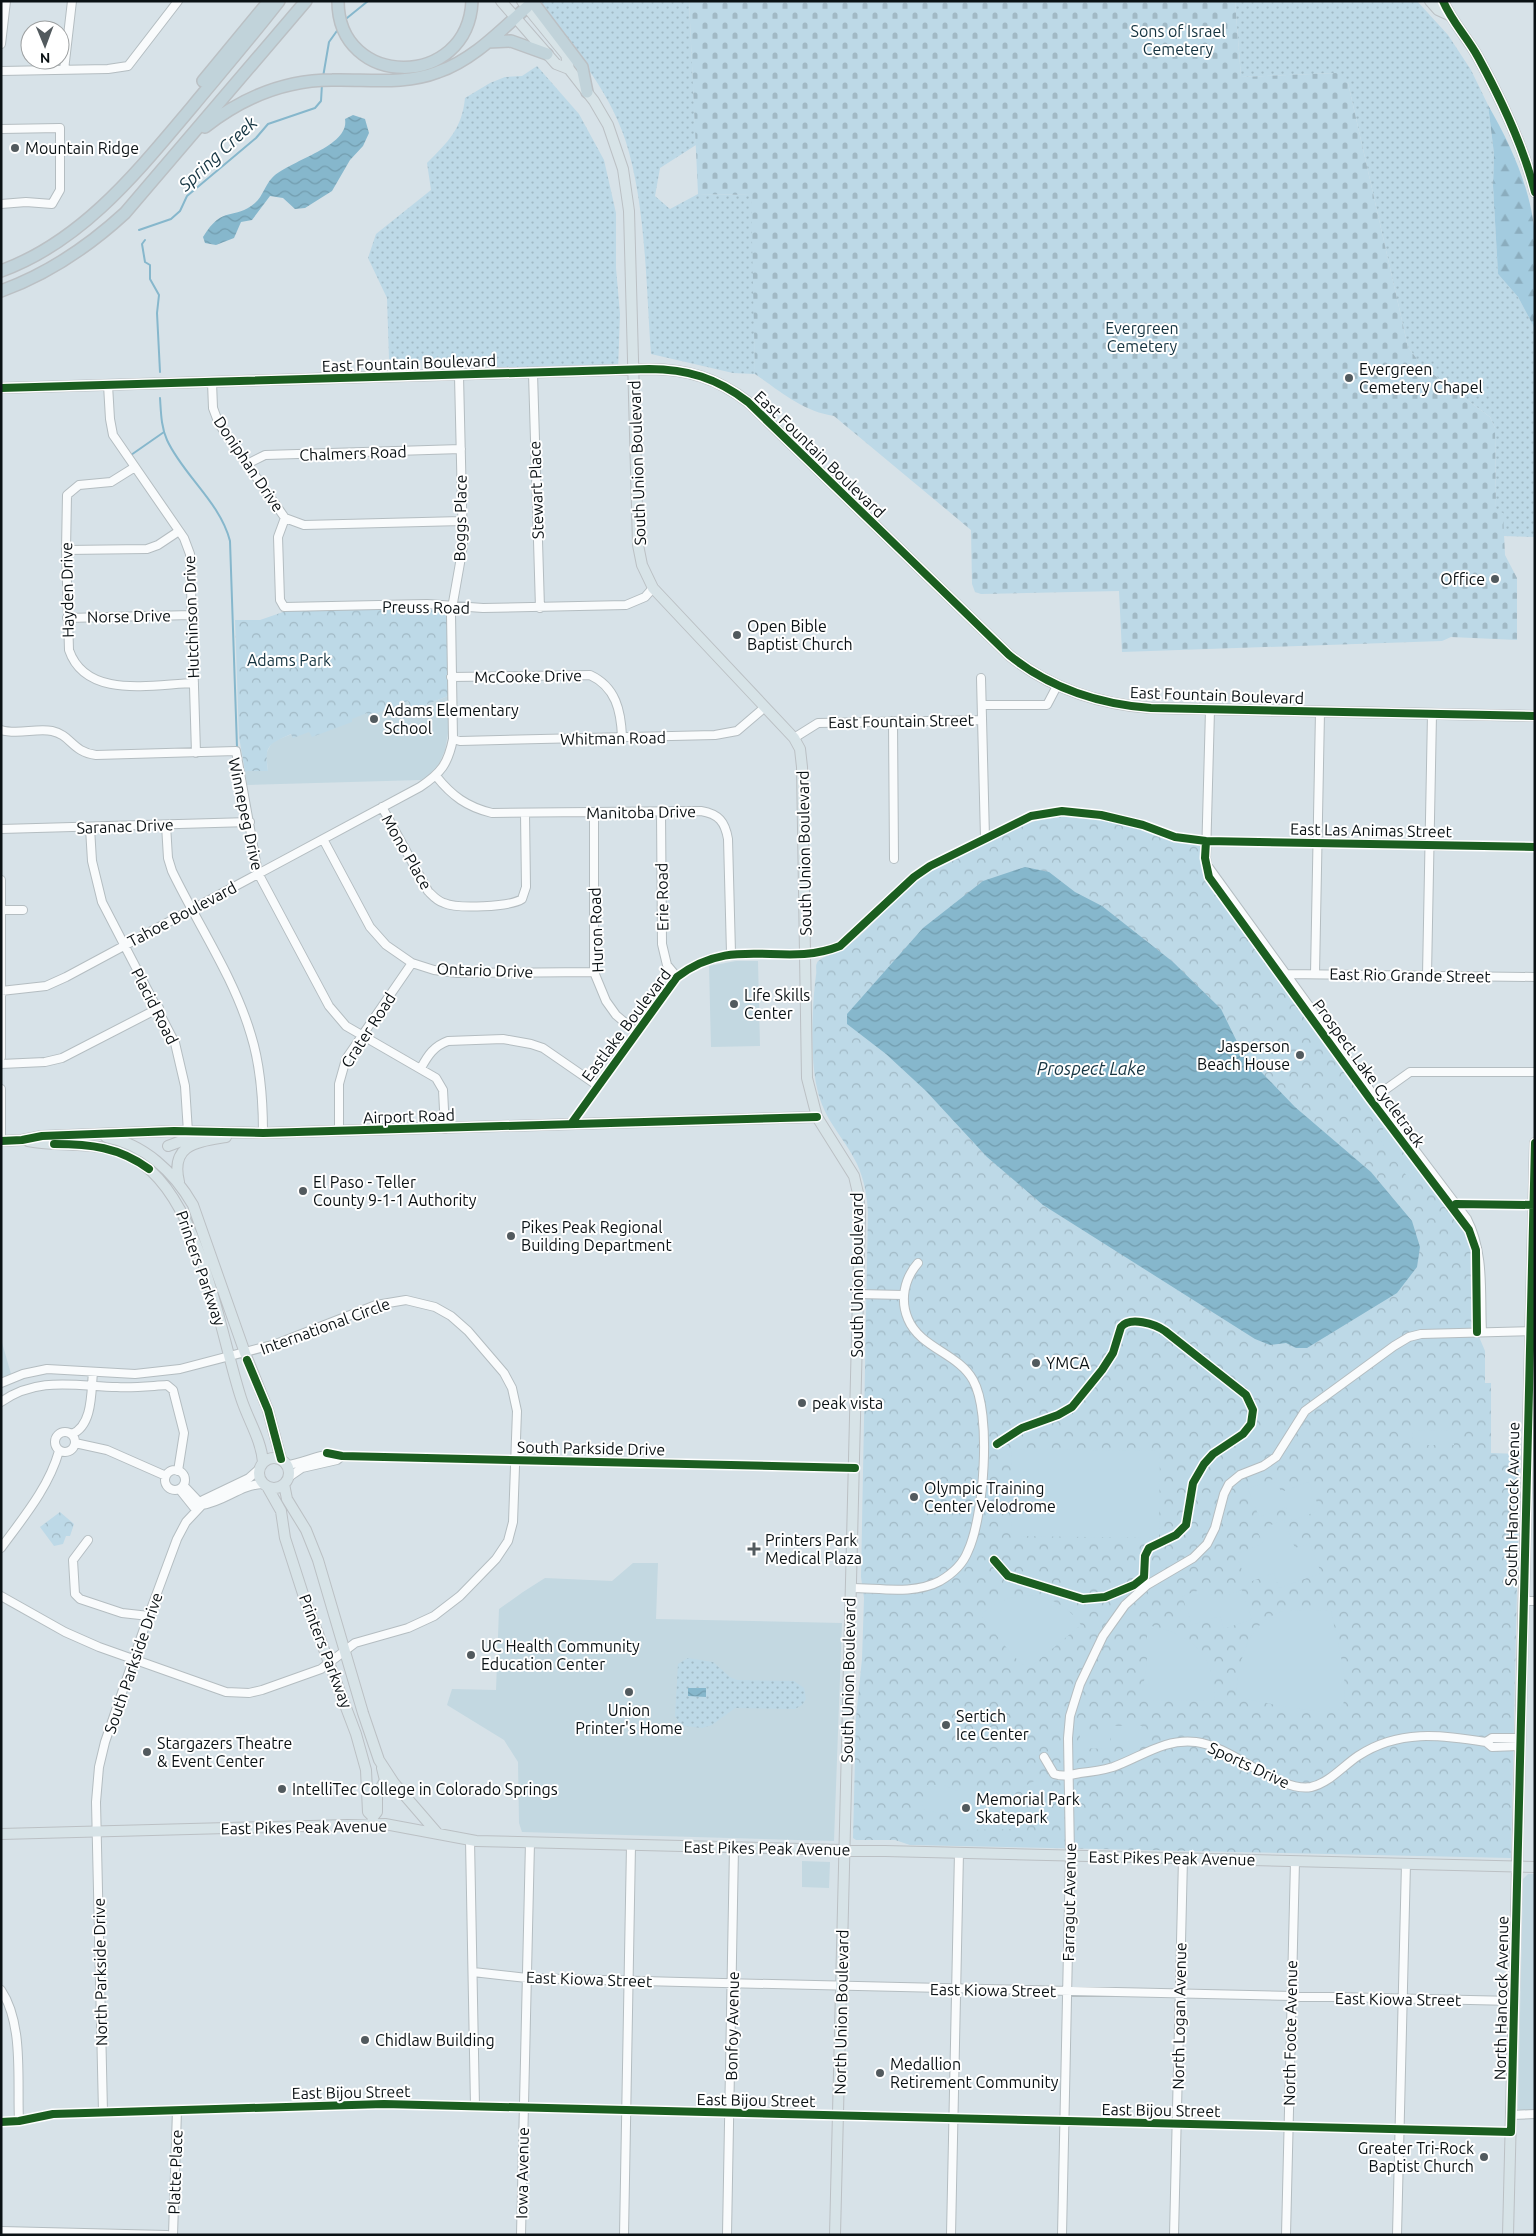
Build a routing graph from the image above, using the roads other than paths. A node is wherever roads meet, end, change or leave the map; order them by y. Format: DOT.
graph roads {
  1 [pos="6,1"];
  2 [pos="72,1"];
  3 [pos="269,1"];
  4 [pos="279,1"];
  5 [pos="306,1"];
  6 [pos="338,1"];
  7 [pos="472,1"];
  8 [pos="501,1"];
  9 [pos="1430,1"];
  10 [pos="1443,1"];
  11 [pos="174,2"];
  12 [pos="527,3"];
  13 [pos="1449,15"];
  14 [pos="515,18"];
  15 [pos="70,20"];
  16 [pos="488,42"];
  17 [pos="1,44"];
  18 [pos="547,54"];
  19 [pos="569,69"];
  20 [pos="64,70"];
  21 [pos="70,70"];
  22 [pos="1,71"];
  23 [pos="587,92"];
  24 [pos="3,129"];
  25 [pos="188,140"];
  26 [pos="128,181"];
  27 [pos="1535,192"];
  28 [pos="1,204"];
  29 [pos="1,271"];
  30 [pos="1,291"];
  31 [pos="633,370"];
  32 [pos="533,373"];
  33 [pos="459,376"];
  34 [pos="212,382"];
  35 [pos="108,385"];
  36 [pos="1,388"];
  37 [pos="461,449"];
  38 [pos="247,464"];
  39 [pos="135,467"];
  40 [pos="285,518"];
  41 [pos="462,521"];
  42 [pos="179,531"];
  43 [pos="66,550"];
  44 [pos="653,588"];
  45 [pos="452,606"];
  46 [pos="540,608"];
  47 [pos="192,615"];
  48 [pos="67,618"];
  49 [pos="451,677"];
  50 [pos="981,678"];
  51 [pos="194,683"];
  52 [pos="1057,686"];
  53 [pos="982,705"];
  54 [pos="765,707"];
  55 [pos="1210,710"];
  56 [pos="1320,712"];
  57 [pos="1432,714"];
  58 [pos="1535,716"];
  59 [pos="982,720"];
  60 [pos="893,721"];
  61 [pos="1,730"];
  62 [pos="622,737"];
  63 [pos="794,738"];
  64 [pos="453,739"];
  65 [pos="75,748"];
  66 [pos="196,753"];
  67 [pos="69,755"];
  68 [pos="436,776"];
  69 [pos="382,807"];
  70 [pos="594,812"];
  71 [pos="661,812"];
  72 [pos="525,813"];
  73 [pos="250,822"];
  74 [pos="166,825"];
  75 [pos="90,828"];
  76 [pos="1,829"];
  77 [pos="985,838"];
  78 [pos="323,840"];
  79 [pos="1206,841"];
  80 [pos="1317,843"];
  81 [pos="1430,845"];
  82 [pos="1535,847"];
  83 [pos="894,859"];
  84 [pos="258,874"];
  85 [pos="1,880"];
  86 [pos="2,910"];
  87 [pos="23,910"];
  88 [pos="192,910"];
  89 [pos="124,945"];
  90 [pos="730,953"];
  91 [pos="805,953"];
  92 [pos="412,963"];
  93 [pos="594,972"];
  94 [pos="1286,974"];
  95 [pos="1315,974"];
  96 [pos="1427,975"];
  97 [pos="676,977"];
  98 [pos="1535,977"];
  99 [pos="1,991"];
  100 [pos="159,1008"];
  101 [pos="636,1032"];
  102 [pos="362,1034"];
  103 [pos="1,1057"];
  104 [pos="1,1064"];
  105 [pos="421,1068"];
  106 [pos="1535,1072"];
  107 [pos="598,1086"];
  108 [pos="1,1089"];
  109 [pos="1375,1097"];
  110 [pos="817,1116"];
  111 [pos="571,1124"];
  112 [pos="445,1128"];
  113 [pos="339,1131"];
  114 [pos="185,1132"];
  115 [pos="247,1133"];
  116 [pos="263,1133"];
  117 [pos="91,1134"];
  118 [pos="223,1138"];
  119 [pos="22,1140"];
  120 [pos="1,1141"];
  121 [pos="1535,1143"];
  122 [pos="168,1146"];
  123 [pos="156,1161"];
  124 [pos="149,1169"];
  125 [pos="180,1183"];
  126 [pos="1456,1204"];
  127 [pos="1534,1205"];
  128 [pos="918,1263"];
  129 [pos="858,1294"];
  130 [pos="903,1295"];
  131 [pos="1532,1331"];
  132 [pos="1482,1332"];
  133 [pos="245,1354"];
  134 [pos="230,1357"];
  135 [pos="94,1372"];
  136 [pos="1,1383"];
  137 [pos="92,1386"];
  138 [pos="1,1402"];
  139 [pos="72,1434"];
  140 [pos="75,1443"];
  141 [pos="59,1450"];
  142 [pos="342,1456"];
  143 [pos="515,1460"];
  144 [pos="284,1462"];
  145 [pos="261,1466"];
  146 [pos="1530,1466"];
  147 [pos="855,1468"];
  148 [pos="178,1470"];
  149 [pos="166,1476"];
  150 [pos="287,1481"];
  151 [pos="265,1486"];
  152 [pos="182,1488"];
  153 [pos="199,1507"];
  154 [pos="88,1540"];
  155 [pos="1,1548"];
  156 [pos="851,1588"];
  157 [pos="1,1596"];
  158 [pos="1524,1601"];
  159 [pos="1535,1602"];
  160 [pos="149,1616"];
  161 [pos="341,1635"];
  162 [pos="355,1643"];
  163 [pos="346,1651"];
  164 [pos="134,1659"];
  165 [pos="330,1664"];
  166 [pos="1519,1742"];
  167 [pos="1044,1757"];
  168 [pos="379,1760"];
  169 [pos="1069,1775"];
  170 [pos="373,1820"];
  171 [pos="96,1832"];
  172 [pos="1,1834"];
  173 [pos="439,1835"];
  174 [pos="470,1840"];
  175 [pos="530,1842"];
  176 [pos="632,1845"];
  177 [pos="734,1847"];
  178 [pos="844,1850"];
  179 [pos="959,1852"];
  180 [pos="1070,1856"];
  181 [pos="1183,1858"];
  182 [pos="1294,1861"];
  183 [pos="1406,1863"];
  184 [pos="1518,1866"];
  185 [pos="1535,1866"];
  186 [pos="473,1972"];
  187 [pos="527,1978"];
  188 [pos="629,1980"];
  189 [pos="733,1984"];
  190 [pos="841,1986"];
  191 [pos="956,1989"];
  192 [pos="1,1990"];
  193 [pos="1068,1992"];
  194 [pos="1178,1994"];
  195 [pos="1291,1997"];
  196 [pos="1403,1999"];
  197 [pos="1514,2001"];
  198 [pos="475,2106"];
  199 [pos="524,2108"];
  200 [pos="177,2110"];
  201 [pos="627,2111"];
  202 [pos="103,2112"];
  203 [pos="730,2114"];
  204 [pos="1535,2114"];
  205 [pos="838,2115"];
  206 [pos="1512,2115"];
  207 [pos="953,2119"];
  208 [pos="18,2121"];
  209 [pos="1064,2121"];
  210 [pos="1,2122"];
  211 [pos="1176,2124"];
  212 [pos="1288,2126"];
  213 [pos="1399,2130"];
  214 [pos="1511,2132"];
  215 [pos="1,2231"];
  216 [pos="167,2235"];
  217 [pos="173,2235"];
  218 [pos="521,2235"];
  219 [pos="624,2235"];
  220 [pos="727,2235"];
  221 [pos="835,2235"];
  222 [pos="950,2235"];
  223 [pos="1062,2235"];
  224 [pos="1174,2235"];
  225 [pos="1286,2235"];
  226 [pos="1396,2235"];
  227 [pos="1508,2235"];
  1 -- 17 [label="street"];
  2 -- 15 [label="street"];
  3 -- 26 [label="highway"];
  4 -- 26 [label="highway"];
  5 -- 25 [label="highway"];
  6 -- 7 [label="highway"];
  8 -- 14 [label="main road, South Union Boulevard"];
  9 -- 13 [label="main road"];
  10 -- 13 [label="main road"];
  11 -- 21 [label="street"];
  12 -- 14 [label="highway"];
  12 -- 19 [label="main road, South Union Boulevard"];
  12 -- 23 [label="highway"];
  13 -- 27 [label="main road"];
  14 -- 16 [label="highway"];
  14 -- 18 [label="main road, South Union Boulevard"];
  16 -- 18 [label="highway"];
  16 -- 25 [label="highway"];
  18 -- 19 [label="main road, South Union Boulevard"];
  19 -- 23 [label="main road, South Union Boulevard"];
  20 -- 22 [label="street"];
  23 -- 31 [label="main road, South Union Boulevard"];
  24 -- 28 [label="street"];
  25 -- 30 [label="highway"];
  26 -- 29 [label="highway"];
  31 -- 32 [label="main road, East Fountain Boulevard"];
  31 -- 44 [label="main road, South Union Boulevard"];
  31 -- 52 [label="main road, East Fountain Boulevard"];
  32 -- 33 [label="main road, East Fountain Boulevard"];
  32 -- 46 [label="street, Stewart Place"];
  33 -- 34 [label="main road, East Fountain Boulevard"];
  33 -- 37 [label="street, Boggs Place"];
  34 -- 35 [label="main road, East Fountain Boulevard"];
  34 -- 38 [label="street, Doniphan Drive"];
  35 -- 36 [label="main road, East Fountain Boulevard"];
  35 -- 39 [label="street, Hutchinson Drive"];
  37 -- 38 [label="street, Chalmers Road"];
  37 -- 41 [label="street, Boggs Place"];
  38 -- 40 [label="street, Doniphan Drive"];
  39 -- 42 [label="street, Hutchinson Drive"];
  39 -- 43 [label="street, Hayden Drive"];
  40 -- 41 [label="street, Doniphan Drive"];
  40 -- 45 [label="street, Preuss Road"];
  41 -- 45 [label="street, Boggs Place"];
  42 -- 43 [label="street"];
  42 -- 47 [label="street, Hutchinson Drive"];
  43 -- 48 [label="street, Hayden Drive"];
  44 -- 46 [label="street, Preuss Road"];
  44 -- 54 [label="main road, South Union Boulevard"];
  45 -- 46 [label="street, Preuss Road"];
  45 -- 49 [label="street, Boggs Place"];
  47 -- 48 [label="street, Norse Drive"];
  47 -- 51 [label="street, Hutchinson Drive"];
  48 -- 51 [label="street, Hayden Drive"];
  49 -- 62 [label="street, McCooke Drive"];
  49 -- 64 [label="street, Boggs Place"];
  50 -- 53 [label="street"];
  51 -- 66 [label="street, Hutchinson Drive"];
  52 -- 53 [label="street"];
  52 -- 55 [label="main road, East Fountain Boulevard"];
  53 -- 59 [label="street"];
  54 -- 62 [label="street, Whitman Road"];
  54 -- 63 [label="main road, South Union Boulevard"];
  55 -- 56 [label="main road, East Fountain Boulevard"];
  55 -- 79 [label="street"];
  56 -- 57 [label="main road, East Fountain Boulevard"];
  56 -- 80 [label="street"];
  57 -- 58 [label="main road, East Fountain Boulevard"];
  57 -- 81 [label="street"];
  59 -- 60 [label="street, East Fountain Street"];
  59 -- 77 [label="street"];
  60 -- 63 [label="street, East Fountain Street"];
  60 -- 83 [label="street"];
  61 -- 65 [label="street, Winnepeg Drive"];
  62 -- 64 [label="street, Whitman Road"];
  63 -- 91 [label="main road, South Union Boulevard"];
  64 -- 68 [label="street, Boggs Place"];
  65 -- 66 [label="street, Winnepeg Drive"];
  65 -- 67 [label="street"];
  66 -- 73 [label="street, Winnepeg Drive"];
  68 -- 69 [label="street, Tahoe Boulevard"];
  68 -- 72 [label="street, Manitoba Drive"];
  69 -- 72 [label="street, Mono Place"];
  69 -- 78 [label="street, Tahoe Boulevard"];
  70 -- 71 [label="street, Manitoba Drive"];
  70 -- 72 [label="street, Manitoba Drive"];
  70 -- 93 [label="street, Huron Road"];
  71 -- 90 [label="street, Manitoba Drive"];
  71 -- 97 [label="street, Erie Road"];
  73 -- 74 [label="street, Saranac Drive"];
  73 -- 84 [label="street, Winnepeg Drive"];
  74 -- 75 [label="street, Saranac Drive"];
  74 -- 88 [label="street"];
  75 -- 76 [label="street, Saranac Drive"];
  75 -- 89 [label="street, Placid Road"];
  77 -- 79 [label="street, East Las Animas Street"];
  77 -- 91 [label="street, Eastlake Boulevard"];
  78 -- 84 [label="street, Tahoe Boulevard"];
  78 -- 92 [label="street, Ontario Drive"];
  79 -- 80 [label="street, East Las Animas Street"];
  79 -- 94 [label="street"];
  80 -- 81 [label="street, East Las Animas Street"];
  80 -- 95 [label="street"];
  81 -- 82 [label="street, East Las Animas Street"];
  81 -- 96 [label="street"];
  84 -- 88 [label="street, Tahoe Boulevard"];
  84 -- 102 [label="street, Winnepeg Drive"];
  85 -- 86 [label="street"];
  86 -- 87 [label="street"];
  86 -- 99 [label="street"];
  88 -- 89 [label="street, Tahoe Boulevard"];
  88 -- 116 [label="street"];
  89 -- 99 [label="street, Tahoe Boulevard"];
  89 -- 100 [label="street, Placid Road"];
  90 -- 91 [label="street, Eastlake Boulevard"];
  90 -- 97 [label="street, Eastlake Boulevard"];
  91 -- 110 [label="main road, South Union Boulevard"];
  92 -- 93 [label="street, Ontario Drive"];
  92 -- 102 [label="street, Crater Road"];
  93 -- 101 [label="street, Huron Road"];
  94 -- 95 [label="street, East Rio Grande Street"];
  94 -- 109 [label="street"];
  95 -- 96 [label="street, East Rio Grande Street"];
  96 -- 98 [label="street, East Rio Grande Street"];
  97 -- 101 [label="street, Eastlake Boulevard"];
  99 -- 103 [label="street"];
  100 -- 104 [label="street"];
  100 -- 114 [label="street, Placid Road"];
  101 -- 107 [label="street, Eastlake Boulevard"];
  102 -- 105 [label="street, Winnepeg Drive"];
  102 -- 113 [label="street, Crater Road"];
  105 -- 107 [label="street"];
  105 -- 112 [label="street, Winnepeg Drive"];
  106 -- 109 [label="street"];
  107 -- 111 [label="street, Eastlake Boulevard"];
  108 -- 120 [label="street"];
  109 -- 126 [label="street"];
  110 -- 111 [label="main road, Airport Road"];
  110 -- 129 [label="main road, South Union Boulevard"];
  111 -- 112 [label="main road, Airport Road"];
  112 -- 113 [label="main road, Airport Road"];
  113 -- 116 [label="main road, Airport Road"];
  114 -- 115 [label="main road, Airport Road"];
  114 -- 117 [label="main road, Airport Road"];
  114 -- 122 [label="main road"];
  115 -- 116 [label="main road, Airport Road"];
  115 -- 118 [label="main road, Printers Parkway"];
  117 -- 119 [label="main road, Airport Road"];
  117 -- 123 [label="main road, Printers Parkway"];
  118 -- 122 [label="main road"];
  118 -- 125 [label="main road, Printers Parkway"];
  119 -- 120 [label="main road, Airport Road"];
  119 -- 124 [label="main road, Printers Parkway"];
  121 -- 127 [label="main road, South Hancock Avenue"];
  122 -- 123 [label="main road"];
  123 -- 124 [label="main road"];
  123 -- 125 [label="main road, Printers Parkway"];
  124 -- 134 [label="main road, Printers Parkway"];
  125 -- 133 [label="main road, Printers Parkway"];
  126 -- 127 [label="street"];
  126 -- 132 [label="street"];
  127 -- 131 [label="main road, South Hancock Avenue"];
  128 -- 130 [label="street"];
  129 -- 130 [label="street"];
  129 -- 147 [label="main road, South Union Boulevard"];
  130 -- 156 [label="street"];
  131 -- 132 [label="street, Farragut Avenue"];
  131 -- 146 [label="main road, South Hancock Avenue"];
  132 -- 169 [label="street, Farragut Avenue"];
  133 -- 134 [label="street, International Circle"];
  133 -- 143 [label="street, International Circle"];
  133 -- 144 [label="main road, Printers Parkway"];
  134 -- 135 [label="street, International Circle"];
  134 -- 145 [label="main road, Printers Parkway"];
  135 -- 136 [label="street, International Circle"];
  135 -- 137 [label="street"];
  137 -- 138 [label="street"];
  137 -- 139 [label="street"];
  137 -- 148 [label="street"];
  139 -- 140 [label="street"];
  139 -- 141 [label="street"];
  140 -- 141 [label="street"];
  140 -- 149 [label="street"];
  141 -- 155 [label="street"];
  142 -- 143 [label="street, South Parkside Drive"];
  142 -- 144 [label="street, South Parkside Drive"];
  142 -- 150 [label="street"];
  143 -- 147 [label="street, South Parkside Drive"];
  143 -- 162 [label="street, International Circle"];
  144 -- 145 [label="main road, South Parkside Drive"];
  144 -- 150 [label="main road"];
  145 -- 151 [label="main road"];
  145 -- 153 [label="street, South Parkside Drive"];
  146 -- 158 [label="main road, South Hancock Avenue"];
  147 -- 156 [label="main road, South Union Boulevard"];
  148 -- 149 [label="street"];
  148 -- 152 [label="street"];
  149 -- 152 [label="street"];
  150 -- 151 [label="main road"];
  150 -- 161 [label="main road, Printers Parkway"];
  151 -- 153 [label="street"];
  151 -- 165 [label="main road, Printers Parkway"];
  152 -- 153 [label="street"];
  153 -- 160 [label="street, South Parkside Drive"];
  154 -- 160 [label="street"];
  156 -- 178 [label="main road, South Union Boulevard"];
  157 -- 164 [label="street, International Circle"];
  158 -- 159 [label="street"];
  158 -- 166 [label="main road, South Hancock Avenue"];
  160 -- 164 [label="street, South Parkside Drive"];
  161 -- 162 [label="street"];
  161 -- 163 [label="main road, Printers Parkway"];
  162 -- 163 [label="street, International Circle"];
  163 -- 165 [label="street, International Circle"];
  163 -- 168 [label="main road, Printers Parkway"];
  164 -- 165 [label="street, International Circle"];
  164 -- 171 [label="street, South Parkside Drive"];
  165 -- 170 [label="main road, Printers Parkway"];
  166 -- 169 [label="street, Sports Drive"];
  166 -- 184 [label="main road, South Hancock Avenue"];
  167 -- 169 [label="street"];
  168 -- 170 [label="main road, Printers Parkway"];
  168 -- 173 [label="main road, Printers Parkway"];
  169 -- 180 [label="street, Farragut Avenue"];
  170 -- 171 [label="main road, East Pikes Peak Avenue"];
  170 -- 173 [label="main road, East Pikes Peak Avenue"];
  171 -- 172 [label="main road, East Pikes Peak Avenue"];
  171 -- 202 [label="street, North Parkside Drive"];
  173 -- 174 [label="main road, East Pikes Peak Avenue"];
  174 -- 175 [label="main road, East Pikes Peak Avenue"];
  174 -- 186 [label="street"];
  175 -- 176 [label="main road, East Pikes Peak Avenue"];
  175 -- 187 [label="street, Iowa Avenue"];
  176 -- 177 [label="main road, East Pikes Peak Avenue"];
  176 -- 188 [label="street"];
  177 -- 178 [label="main road, East Pikes Peak Avenue"];
  177 -- 189 [label="street, Bonfoy Avenue"];
  178 -- 179 [label="main road, East Pikes Peak Avenue"];
  178 -- 190 [label="main road, North Union Boulevard"];
  179 -- 180 [label="main road, East Pikes Peak Avenue"];
  179 -- 191 [label="street"];
  180 -- 181 [label="main road, East Pikes Peak Avenue"];
  180 -- 193 [label="street, Farragut Avenue"];
  181 -- 182 [label="main road, East Pikes Peak Avenue"];
  181 -- 194 [label="street, North Logan Avenue"];
  182 -- 183 [label="main road, East Pikes Peak Avenue"];
  182 -- 195 [label="street, North Foote Avenue"];
  183 -- 184 [label="main road, East Pikes Peak Avenue"];
  183 -- 196 [label="street"];
  184 -- 185 [label="main road, East Pikes Peak Avenue"];
  184 -- 197 [label="main road, North Hancock Avenue"];
  186 -- 187 [label="street, East Kiowa Street"];
  186 -- 198 [label="street"];
  187 -- 188 [label="street, East Kiowa Street"];
  187 -- 199 [label="street, Iowa Avenue"];
  188 -- 189 [label="street, East Kiowa Street"];
  188 -- 201 [label="street"];
  189 -- 190 [label="street, East Kiowa Street"];
  189 -- 203 [label="street, Bonfoy Avenue"];
  190 -- 191 [label="street, East Kiowa Street"];
  190 -- 205 [label="main road, North Union Boulevard"];
  191 -- 193 [label="street, East Kiowa Street"];
  191 -- 207 [label="street"];
  192 -- 208 [label="street"];
  193 -- 194 [label="street, East Kiowa Street"];
  193 -- 209 [label="street, Farragut Avenue"];
  194 -- 195 [label="street, East Kiowa Street"];
  194 -- 211 [label="street, North Logan Avenue"];
  195 -- 196 [label="street, East Kiowa Street"];
  195 -- 212 [label="street, North Foote Avenue"];
  196 -- 197 [label="street, East Kiowa Street"];
  196 -- 213 [label="street"];
  197 -- 206 [label="main road, North Hancock Avenue"];
  198 -- 199 [label="street, East Bijou Street"];
  198 -- 200 [label="street, East Bijou Street"];
  199 -- 201 [label="street, East Bijou Street"];
  199 -- 218 [label="street, Iowa Avenue"];
  200 -- 202 [label="street, East Bijou Street"];
  200 -- 217 [label="street, Platte Place"];
  201 -- 203 [label="street, East Bijou Street"];
  201 -- 219 [label="street"];
  202 -- 208 [label="street, East Bijou Street"];
  203 -- 205 [label="street, East Bijou Street"];
  203 -- 220 [label="street, Bonfoy Avenue"];
  204 -- 206 [label="street"];
  205 -- 207 [label="street, East Bijou Street"];
  205 -- 221 [label="main road, North Union Boulevard"];
  206 -- 214 [label="main road, North Hancock Avenue"];
  207 -- 209 [label="street, East Bijou Street"];
  207 -- 222 [label="street"];
  208 -- 210 [label="street, East Bijou Street"];
  209 -- 211 [label="street, East Bijou Street"];
  209 -- 223 [label="street, Farragut Avenue"];
  211 -- 212 [label="street, East Bijou Street"];
  211 -- 224 [label="street, North Logan Avenue"];
  212 -- 213 [label="street, East Bijou Street"];
  212 -- 225 [label="street, North Foote Avenue"];
  213 -- 214 [label="street, East Bijou Street"];
  213 -- 226 [label="street"];
  214 -- 227 [label="main road, North Hancock Avenue"];
  215 -- 216 [label="street, Platte Place"];
}
